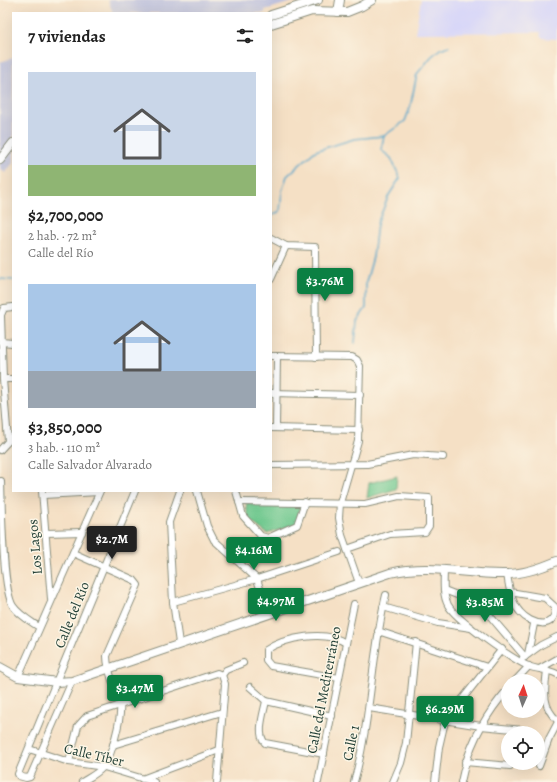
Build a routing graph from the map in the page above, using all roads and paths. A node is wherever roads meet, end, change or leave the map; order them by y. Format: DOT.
graph roads {
  1 [pos="318,0"];
  2 [pos="340,0"];
  3 [pos="372,0"];
  4 [pos="338,12"];
  5 [pos="272,15"];
  6 [pos="272,24"];
  7 [pos="12,144"];
  8 [pos="0,160"];
  9 [pos="272,239"];
  10 [pos="286,246"];
  11 [pos="272,277"];
  12 [pos="12,307"];
  13 [pos="1,315"];
  14 [pos="1,342"];
  15 [pos="12,343"];
  16 [pos="274,356"];
  17 [pos="316,356"];
  18 [pos="3,379"];
  19 [pos="12,379"];
  20 [pos="274,393"];
  21 [pos="360,394"];
  22 [pos="273,428"];
  23 [pos="359,430"];
  24 [pos="12,437"];
  25 [pos="8,441"];
  26 [pos="0,450"];
  27 [pos="443,457"];
  28 [pos="351,464"];
  29 [pos="272,465"];
  30 [pos="1,481"];
  31 [pos="100,492"];
  32 [pos="135,492"];
  33 [pos="180,492"];
  34 [pos="196,492"];
  35 [pos="236,492"];
  36 [pos="42,493"];
  37 [pos="239,502"];
  38 [pos="304,502"];
  39 [pos="340,503"];
  40 [pos="82,532"];
  41 [pos="46,533"];
  42 [pos="346,549"];
  43 [pos="339,552"];
  44 [pos="73,553"];
  45 [pos="557,561"];
  46 [pos="105,567"];
  47 [pos="444,568"];
  48 [pos="507,574"];
  49 [pos="257,579"];
  50 [pos="359,583"];
  51 [pos="444,590"];
  52 [pos="510,592"];
  53 [pos="386,595"];
  54 [pos="51,601"];
  55 [pos="173,602"];
  56 [pos="354,604"];
  57 [pos="383,607"];
  58 [pos="268,614"];
  59 [pos="534,624"];
  60 [pos="39,627"];
  61 [pos="471,628"];
  62 [pos="378,631"];
  63 [pos="557,637"];
  64 [pos="416,642"];
  65 [pos="179,643"];
  66 [pos="346,643"];
  67 [pos="502,649"];
  68 [pos="524,657"];
  69 [pos="557,659"];
  70 [pos="243,663"];
  71 [pos="529,666"];
  72 [pos="108,667"];
  73 [pos="487,667"];
  74 [pos="0,668"];
  75 [pos="544,669"];
  76 [pos="220,674"];
  77 [pos="522,674"];
  78 [pos="557,674"];
  79 [pos="18,677"];
  80 [pos="339,678"];
  81 [pos="72,681"];
  82 [pos="57,682"];
  83 [pos="250,687"];
  84 [pos="501,698"];
  85 [pos="266,701"];
  86 [pos="120,704"];
  87 [pos="369,708"];
  88 [pos="222,712"];
  89 [pos="407,714"];
  90 [pos="332,716"];
  91 [pos="557,720"];
  92 [pos="445,721"];
  93 [pos="557,724"];
  94 [pos="481,726"];
  95 [pos="501,728"];
  96 [pos="113,745"];
  97 [pos="29,748"];
  98 [pos="219,750"];
  99 [pos="545,751"];
  100 [pos="41,753"];
  101 [pos="324,754"];
  102 [pos="69,762"];
  103 [pos="465,762"];
  104 [pos="501,765"];
  105 [pos="104,768"];
  106 [pos="142,779"];
  107 [pos="82,782"];
  108 [pos="154,782"];
  109 [pos="217,782"];
  110 [pos="318,782"];
  111 [pos="354,782"];
  112 [pos="393,782"];
  113 [pos="435,782"];
  114 [pos="461,782"];
  1 -- 5 [label="street"];
  2 -- 4 [label="street"];
  3 -- 4 [label="street"];
  4 -- 6 [label="street"];
  7 -- 8 [label="street"];
  9 -- 10 [label="street"];
  10 -- 11 [label="street"];
  10 -- 17 [label="street"];
  12 -- 13 [label="street"];
  13 -- 14 [label="street"];
  14 -- 15 [label="street"];
  14 -- 18 [label="street"];
  16 -- 17 [label="street"];
  16 -- 20 [label="street"];
  17 -- 21 [label="street"];
  18 -- 19 [label="street"];
  18 -- 25 [label="street"];
  20 -- 21 [label="street"];
  20 -- 22 [label="street"];
  21 -- 23 [label="street"];
  22 -- 23 [label="street"];
  23 -- 28 [label="street"];
  24 -- 25 [label="street"];
  25 -- 26 [label="street"];
  27 -- 28 [label="street"];
  28 -- 29 [label="street"];
  28 -- 39 [label="street"];
  30 -- 60 [label="street"];
  31 -- 36 [label="street"];
  31 -- 40 [label="street"];
  32 -- 46 [label="street, Calle del Río"];
  33 -- 55 [label="street"];
  34 -- 49 [label="street"];
  35 -- 37 [label="street"];
  36 -- 41 [label="street, Los Lagos"];
  37 -- 38 [label="street"];
  37 -- 38 [label="street"];
  38 -- 39 [label="street"];
  39 -- 42 [label="street"];
  39 -- 42 [label="street"];
  40 -- 41 [label="street"];
  40 -- 44 [label="street"];
  41 -- 54 [label="street, Los Lagos"];
  42 -- 50 [label="street"];
  43 -- 49 [label="street"];
  44 -- 46 [label="street"];
  44 -- 54 [label="street"];
  45 -- 48 [label="street"];
  46 -- 72 [label="street"];
  46 -- 82 [label="street, Calle del Río"];
  47 -- 48 [label="street"];
  47 -- 50 [label="street"];
  47 -- 51 [label="street"];
  48 -- 52 [label="street"];
  49 -- 55 [label="street"];
  49 -- 58 [label="street"];
  50 -- 58 [label="street"];
  51 -- 61 [label="street"];
  51 -- 68 [label="street"];
  52 -- 59 [label="street"];
  52 -- 59 [label="street"];
  53 -- 57 [label="street, Calle 1"];
  54 -- 60 [label="street"];
  55 -- 65 [label="street"];
  56 -- 66 [label="street, Calle del Mediterráneo"];
  57 -- 61 [label="street"];
  57 -- 62 [label="street, Calle 1"];
  58 -- 65 [label="street"];
  59 -- 68 [label="street"];
  60 -- 79 [label="street"];
  61 -- 67 [label="street"];
  62 -- 64 [label="street"];
  62 -- 87 [label="street, Calle 1"];
  63 -- 68 [label="street"];
  64 -- 73 [label="street"];
  64 -- 89 [label="street"];
  65 -- 72 [label="street"];
  66 -- 80 [label="street, Calle del Mediterráneo"];
  66 -- 80 [label="street"];
  67 -- 68 [label="street"];
  67 -- 73 [label="street"];
  68 -- 71 [label="street"];
  69 -- 75 [label="street"];
  70 -- 76 [label="street"];
  71 -- 75 [label="street"];
  71 -- 77 [label="street"];
  72 -- 81 [label="street"];
  72 -- 86 [label="street"];
  73 -- 92 [label="street"];
  74 -- 79 [label="street"];
  75 -- 78 [label="street"];
  75 -- 91 [label="street"];
  76 -- 86 [label="street"];
  76 -- 88 [label="street"];
  79 -- 82 [label="street"];
  80 -- 90 [label="street, Calle del Mediterráneo"];
  81 -- 82 [label="street"];
  81 -- 100 [label="street"];
  82 -- 97 [label="street, Calle del Río"];
  83 -- 85 [label="street"];
  84 -- 94 [label="street"];
  85 -- 90 [label="street"];
  85 -- 101 [label="street"];
  86 -- 96 [label="street"];
  86 -- 102 [label="street"];
  87 -- 89 [label="street"];
  87 -- 111 [label="street, Calle 1"];
  88 -- 96 [label="street"];
  88 -- 98 [label="street"];
  89 -- 92 [label="street"];
  89 -- 112 [label="street"];
  90 -- 101 [label="street, Calle del Mediterráneo"];
  92 -- 94 [label="street"];
  92 -- 113 [label="street"];
  93 -- 99 [label="street"];
  94 -- 95 [label="street"];
  94 -- 103 [label="street"];
  96 -- 105 [label="street"];
  97 -- 100 [label="street, Calle Tíber"];
  97 -- 100 [label="street, Calle del Río"];
  98 -- 106 [label="street"];
  98 -- 109 [label="street"];
  100 -- 102 [label="street, Calle Tíber"];
  101 -- 110 [label="street, Calle del Mediterráneo"];
  102 -- 105 [label="street, Calle Tíber"];
  103 -- 104 [label="street"];
  103 -- 114 [label="street"];
  105 -- 106 [label="street, Calle Tíber"];
  105 -- 107 [label="street"];
  106 -- 108 [label="street, Calle Tíber"];
}
